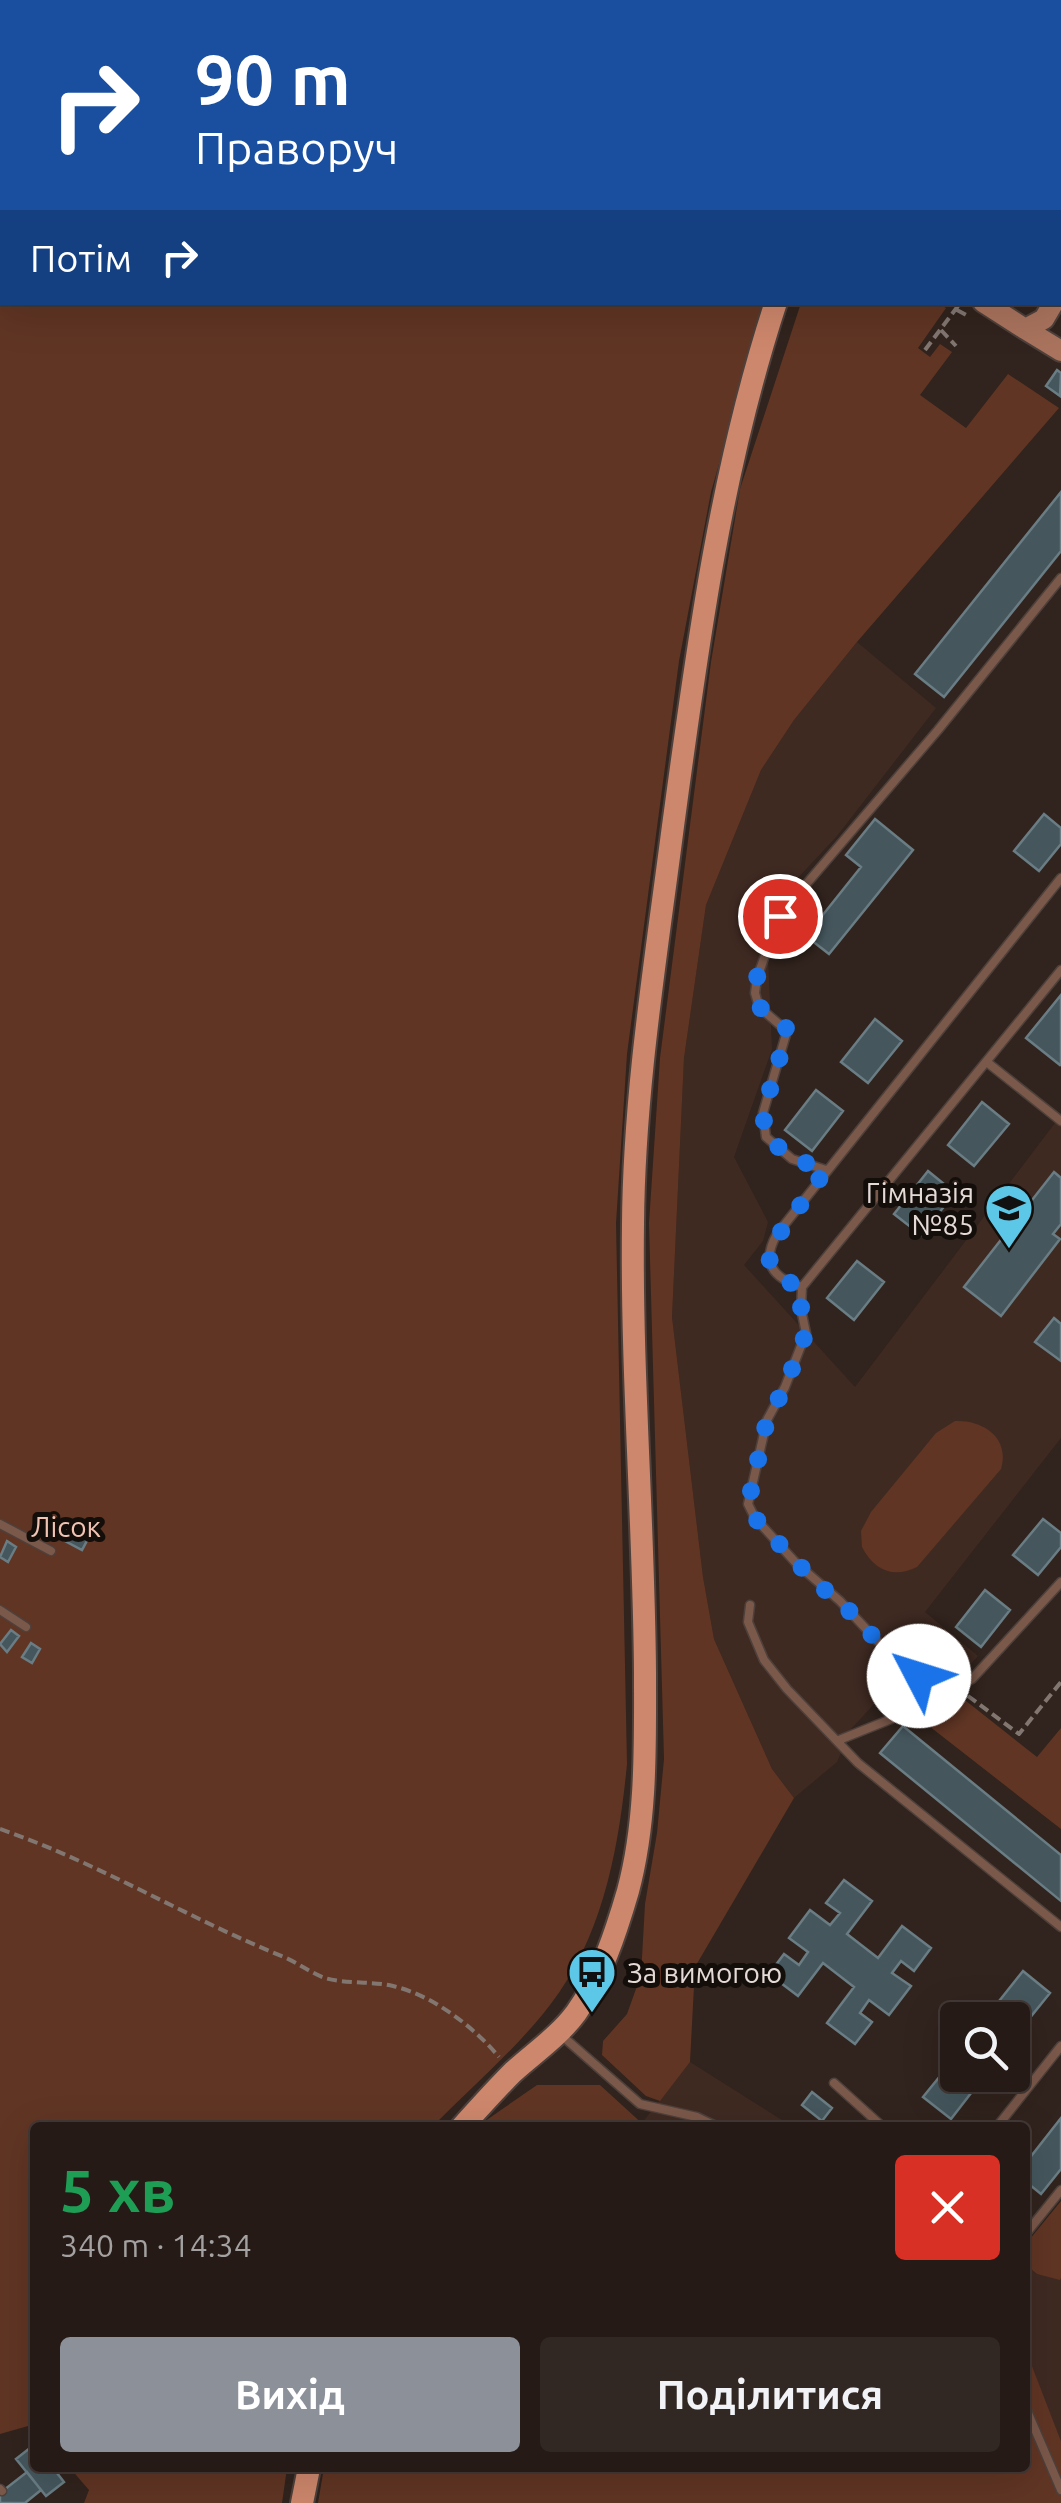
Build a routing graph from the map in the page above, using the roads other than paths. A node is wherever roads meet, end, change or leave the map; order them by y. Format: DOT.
graph roads {
  1 [pos="775,305"];
  2 [pos="986,305"];
  3 [pos="1055,305"];
  4 [pos="1025,329"];
  5 [pos="1061,351"];
  6 [pos="1061,578"];
  7 [pos="1061,878"];
  8 [pos="1061,970"];
  9 [pos="988,1062"];
  10 [pos="1061,1121"];
  11 [pos="826,1170"];
  12 [pos="802,1287"];
  13 [pos="0,1524"];
  14 [pos="51,1550"];
  15 [pos="1061,1582"];
  16 [pos="750,1605"];
  17 [pos="0,1610"];
  18 [pos="26,1626"];
  19 [pos="956,1686"];
  20 [pos="839,1740"];
  21 [pos="1061,1927"];
  22 [pos="558,2032"];
  23 [pos="1061,2046"];
  24 [pos="834,2083"];
  25 [pos="467,2122"];
  26 [pos="708,2122"];
  27 [pos="877,2122"];
  28 [pos="1001,2122"];
  29 [pos="1061,2190"];
  30 [pos="1030,2229"];
  31 [pos="1030,2418"];
  32 [pos="308,2472"];
  33 [pos="1061,2490"];
  34 [pos="302,2503"];
  1 -- 22 [label="main road"];
  2 -- 4 [label="street"];
  3 -- 4 [label="street"];
  4 -- 5 [label="street"];
  6 -- 11 [label="lane"];
  7 -- 11 [label="lane"];
  8 -- 9 [label="lane"];
  9 -- 10 [label="lane"];
  9 -- 12 [label="lane"];
  11 -- 12 [label="lane"];
  12 -- 19 [label="lane"];
  13 -- 14 [label="lane"];
  15 -- 19 [label="lane"];
  16 -- 20 [label="lane"];
  17 -- 18 [label="lane"];
  19 -- 20 [label="lane"];
  20 -- 21 [label="lane"];
  22 -- 25 [label="main road"];
  22 -- 26 [label="lane"];
  23 -- 28 [label="lane"];
  24 -- 27 [label="lane"];
  29 -- 30 [label="lane"];
  31 -- 33 [label="lane"];
  32 -- 34 [label="main road"];
}
